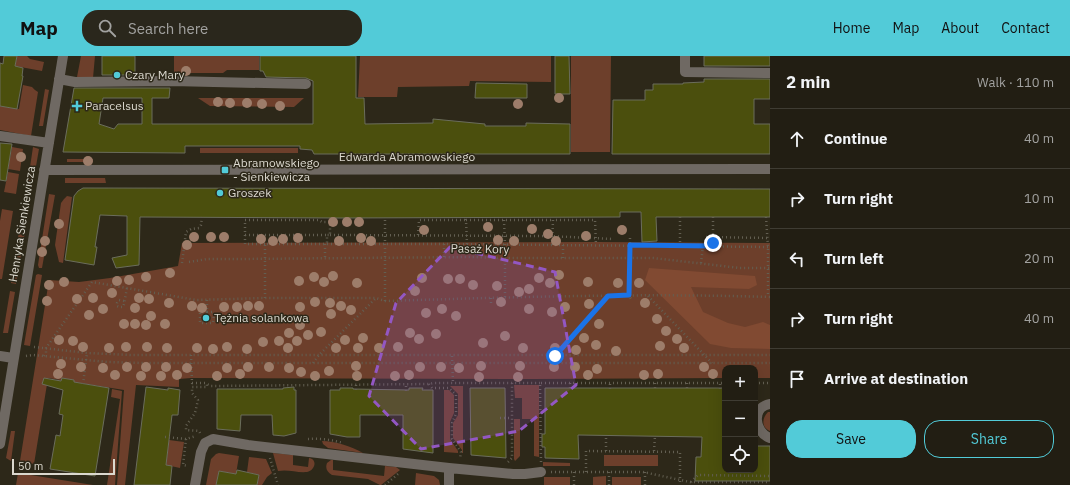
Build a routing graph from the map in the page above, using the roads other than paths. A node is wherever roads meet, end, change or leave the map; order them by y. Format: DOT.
graph roads {
  1 [pos="63,56"];
  2 [pos="685,56"];
  3 [pos="770,73"];
  4 [pos="59,79"];
  5 [pos="306,84"];
  6 [pos="0,136"];
  7 [pos="48,143"];
  8 [pos="770,169"];
  9 [pos="44,170"];
  10 [pos="0,356"];
  11 [pos="13,358"];
  12 [pos="770,404"];
  13 [pos="770,438"];
  14 [pos="0,444"];
  15 [pos="449,468"];
  16 [pos="541,472"];
  17 [pos="195,485"];
  18 [pos="449,485"];
  1 -- 4 [label="street, Henryka Sienkiewicza"];
  2 -- 3 [label="street"];
  4 -- 5 [label="street"];
  4 -- 7 [label="street, Henryka Sienkiewicza"];
  6 -- 7 [label="street"];
  7 -- 9 [label="street, Henryka Sienkiewicza"];
  8 -- 9 [label="street, Edwarda Abramowskiego"];
  9 -- 11 [label="street, Henryka Sienkiewicza"];
  10 -- 11 [label="street"];
  11 -- 14 [label="street, Henryka Sienkiewicza"];
  12 -- 13 [label="street"];
  15 -- 16 [label="street"];
  15 -- 17 [label="street"];
  15 -- 18 [label="street"];
}
